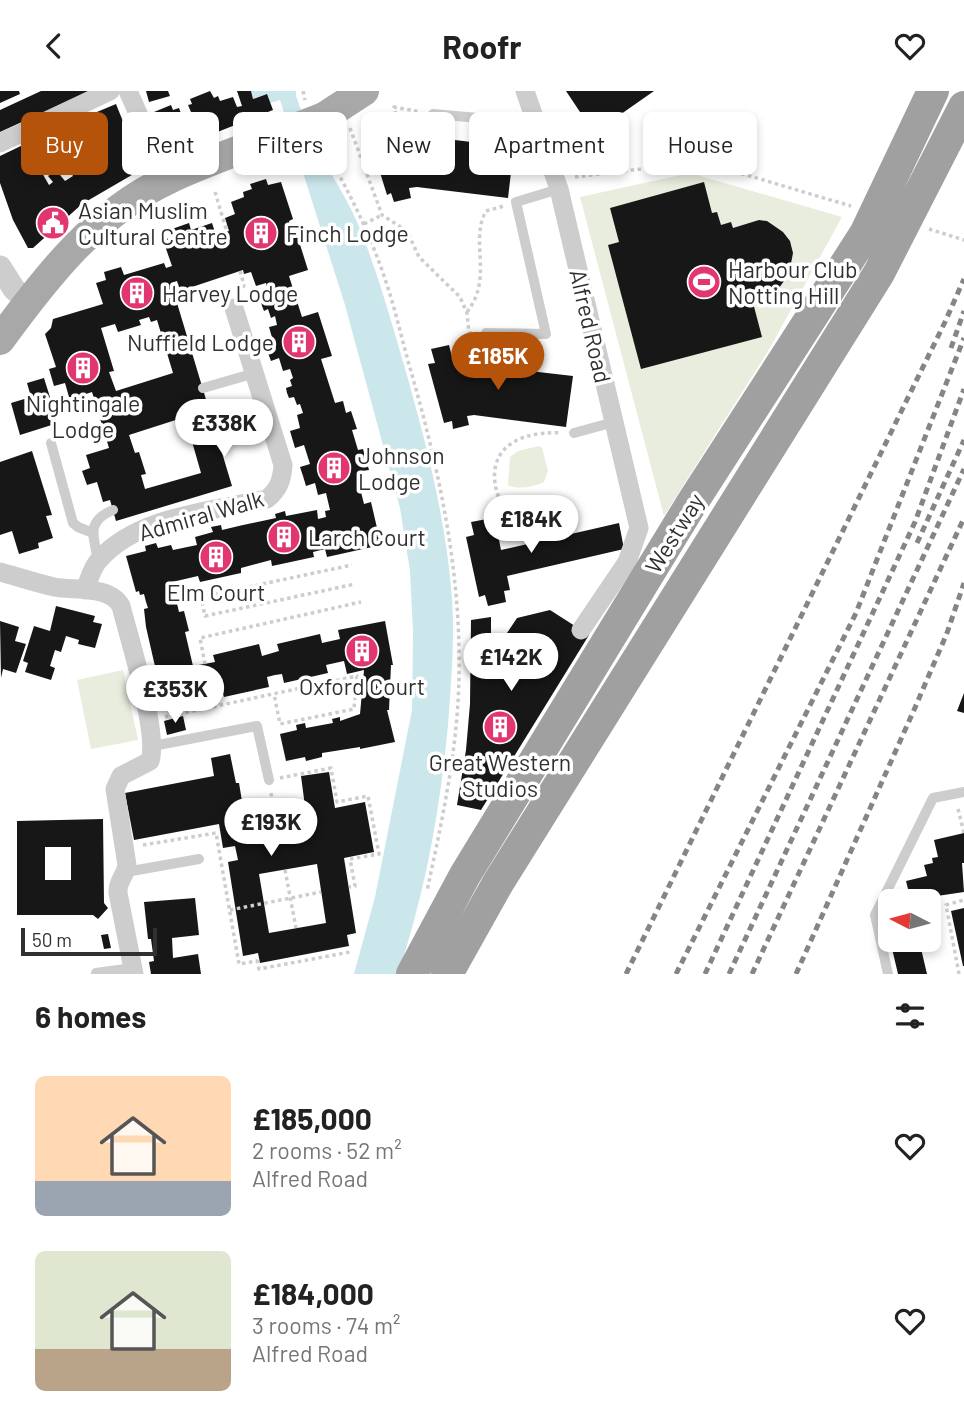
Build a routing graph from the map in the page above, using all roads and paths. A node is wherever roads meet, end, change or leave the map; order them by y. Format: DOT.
graph roads {
  1 [pos="110,91"];
  2 [pos="128,91"];
  3 [pos="303,91"];
  4 [pos="525,91"];
  5 [pos="933,91"];
  6 [pos="964,107"];
  7 [pos="331,111"];
  8 [pos="395,112"];
  9 [pos="422,112"];
  10 [pos="533,112"];
  11 [pos="0,143"];
  12 [pos="554,175"];
  13 [pos="167,179"];
  14 [pos="557,183"];
  15 [pos="215,192"];
  16 [pos="516,202"];
  17 [pos="850,205"];
  18 [pos="382,215"];
  19 [pos="364,224"];
  20 [pos="928,229"];
  21 [pos="227,232"];
  22 [pos="964,240"];
  23 [pos="0,267"];
  24 [pos="28,301"];
  25 [pos="234,308"];
  26 [pos="467,313"];
  27 [pos="486,333"];
  28 [pos="0,340"];
  29 [pos="255,373"];
  30 [pos="203,388"];
  31 [pos="614,422"];
  32 [pos="574,433"];
  33 [pos="51,443"];
  34 [pos="524,505"];
  35 [pos="113,510"];
  36 [pos="93,533"];
  37 [pos="98,561"];
  38 [pos="352,565"];
  39 [pos="0,572"];
  40 [pos="355,584"];
  41 [pos="85,590"];
  42 [pos="176,597"];
  43 [pos="201,597"];
  44 [pos="361,602"];
  45 [pos="581,630"];
  46 [pos="205,664"];
  47 [pos="210,688"];
  48 [pos="274,694"];
  49 [pos="214,706"];
  50 [pos="149,720"];
  51 [pos="153,746"];
  52 [pos="269,779"];
  53 [pos="964,792"];
  54 [pos="958,809"];
  55 [pos="275,819"];
  56 [pos="964,833"];
  57 [pos="124,848"];
  58 [pos="199,859"];
  59 [pos="285,870"];
  60 [pos="126,872"];
  61 [pos="349,887"];
  62 [pos="321,892"];
  63 [pos="290,898"];
  64 [pos="425,899"];
  65 [pos="964,900"];
  66 [pos="230,910"];
  67 [pos="296,928"];
  68 [pos="350,952"];
  69 [pos="301,955"];
  70 [pos="302,961"];
  71 [pos="133,971"];
  72 [pos="96,973"];
  73 [pos="412,974"];
  74 [pos="447,974"];
  75 [pos="888,974"];
  76 [pos="959,974"];
  1 -- 11 [label="street"];
  2 -- 13 [label="street"];
  3 -- 7 [label="path"];
  4 -- 10 [label="street, Alfred Road"];
  5 -- 73 [label="highway, Westway"];
  6 -- 74 [label="highway, Westway"];
  7 -- 13 [label="main road, bridge"];
  7 -- 18 [label="path"];
  7 -- 19 [label="path"];
  8 -- 9 [label="path"];
  12 -- 14 [label="street, Alfred Road"];
  13 -- 24 [label="main road"];
  14 -- 16 [label="lane"];
  14 -- 17 [label="path"];
  14 -- 31 [label="street, Alfred Road"];
  15 -- 21 [label="path"];
  16 -- 26 [label="path"];
  16 -- 27 [label="lane"];
  18 -- 19 [label="path"];
  18 -- 26 [label="path"];
  19 -- 64 [label="path"];
  20 -- 22 [label="path"];
  23 -- 24 [label="street"];
  24 -- 28 [label="main road"];
  25 -- 29 [label="street, Admiral Walk"];
  26 -- 27 [label="path"];
  29 -- 30 [label="lane"];
  29 -- 37 [label="street, Admiral Walk"];
  31 -- 32 [label="lane"];
  31 -- 45 [label="street, Alfred Road"];
  32 -- 34 [label="path"];
  33 -- 36 [label="lane"];
  35 -- 36 [label="lane"];
  36 -- 37 [label="lane"];
  37 -- 41 [label="street, Admiral Walk"];
  38 -- 43 [label="path"];
  39 -- 41 [label="street"];
  40 -- 43 [label="path"];
  41 -- 50 [label="street"];
  42 -- 43 [label="path"];
  44 -- 46 [label="path"];
  47 -- 49 [label="path"];
  48 -- 48 [label="path"];
  48 -- 49 [label="path"];
  49 -- 50 [label="path"];
  50 -- 51 [label="street"];
  51 -- 52 [label="lane"];
  51 -- 57 [label="street"];
  52 -- 55 [label="path"];
  52 -- 61 [label="path"];
  53 -- 75 [label="lane"];
  54 -- 56 [label="path"];
  57 -- 60 [label="street"];
  57 -- 66 [label="path"];
  58 -- 60 [label="lane"];
  59 -- 63 [label="path"];
  60 -- 71 [label="street"];
  62 -- 63 [label="path"];
  63 -- 66 [label="path"];
  63 -- 67 [label="path"];
  65 -- 76 [label="path"];
  66 -- 70 [label="path"];
  68 -- 70 [label="path"];
  69 -- 70 [label="path"];
  71 -- 72 [label="lane"];
}
